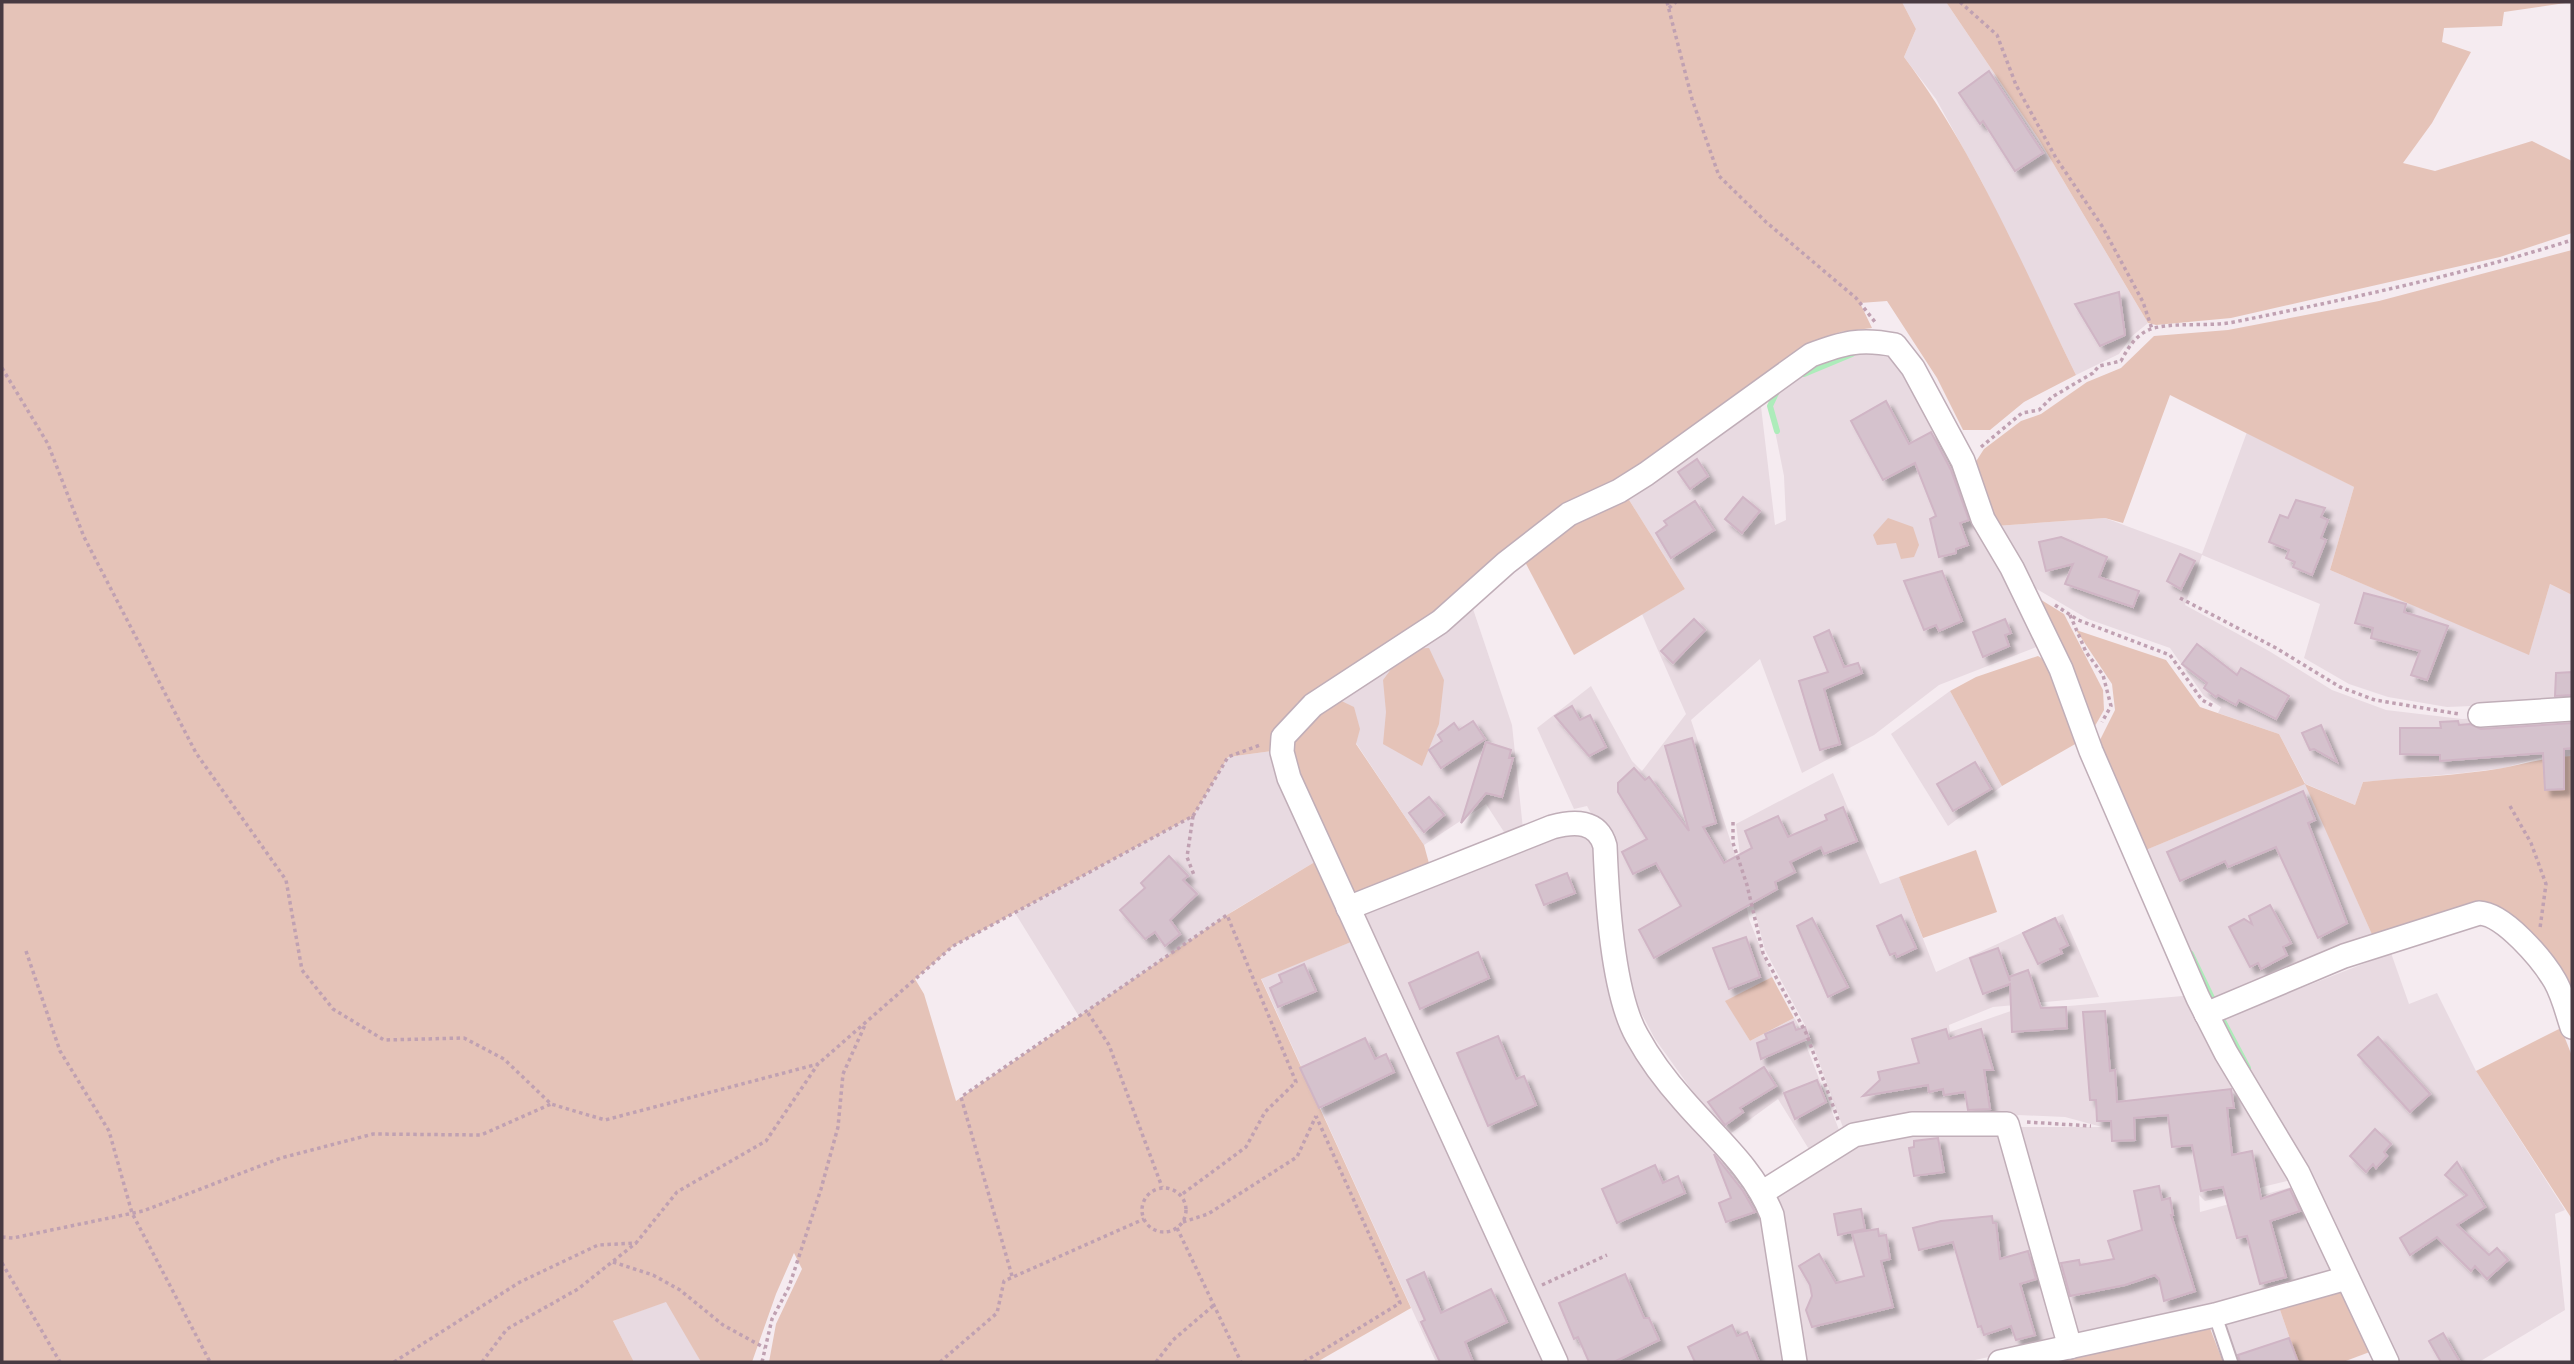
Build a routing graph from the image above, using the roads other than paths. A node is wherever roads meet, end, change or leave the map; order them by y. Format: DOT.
graph roads {
  1 [pos="2572,709"];
  2 [pos="2480,715"];
  3 [pos="1348,908"];
  4 [pos="2206,1014"];
  5 [pos="2572,1027"];
  6 [pos="1763,1192"];
  7 [pos="2347,1278"];
  8 [pos="2215,1315"];
  9 [pos="2070,1347"];
  10 [pos="1556,1362"];
  11 [pos="1795,1362"];
  12 [pos="2005,1362"];
  13 [pos="2231,1362"];
  14 [pos="2387,1362"];
  1 -- 2 [label="street"];
  3 -- 4 [label="street"];
  3 -- 6 [label="street"];
  3 -- 10 [label="street"];
  4 -- 5 [label="street"];
  4 -- 7 [label="street"];
  6 -- 9 [label="street"];
  6 -- 11 [label="street"];
  7 -- 8 [label="street"];
  7 -- 14 [label="street"];
  8 -- 9 [label="street"];
  8 -- 13 [label="lane"];
  9 -- 12 [label="street"];
}
